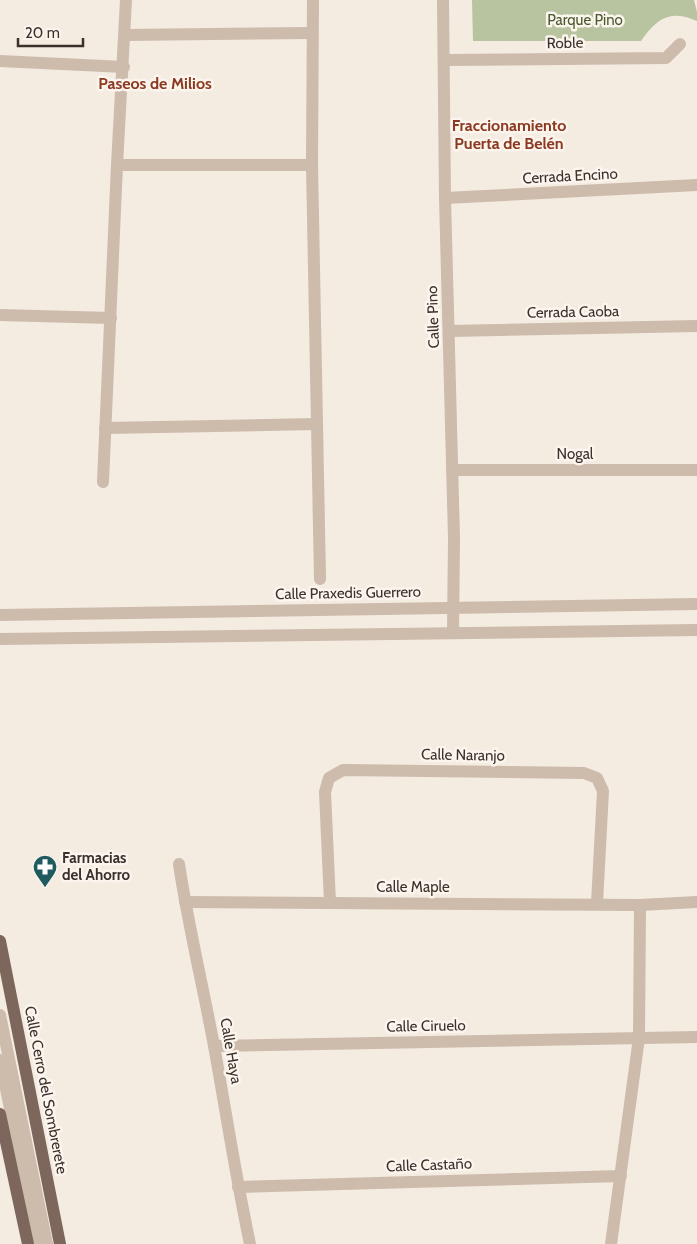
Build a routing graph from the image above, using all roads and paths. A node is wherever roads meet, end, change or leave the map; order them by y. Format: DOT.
graph roads {
  1 [pos="126,0"];
  2 [pos="313,0"];
  3 [pos="444,0"];
  4 [pos="312,33"];
  5 [pos="125,35"];
  6 [pos="680,44"];
  7 [pos="444,60"];
  8 [pos="0,61"];
  9 [pos="124,67"];
  10 [pos="117,165"];
  11 [pos="312,165"];
  12 [pos="697,185"];
  13 [pos="445,198"];
  14 [pos="0,315"];
  15 [pos="111,318"];
  16 [pos="697,326"];
  17 [pos="450,331"];
  18 [pos="317,424"];
  19 [pos="105,428"];
  20 [pos="453,470"];
  21 [pos="697,470"];
  22 [pos="103,482"];
  23 [pos="320,579"];
  24 [pos="697,604"];
  25 [pos="453,608"];
  26 [pos="0,615"];
  27 [pos="697,630"];
  28 [pos="452,632"];
  29 [pos="0,640"];
  30 [pos="179,864"];
  31 [pos="185,902"];
  32 [pos="697,902"];
  33 [pos="330,903"];
  34 [pos="597,904"];
  35 [pos="640,904"];
  36 [pos="0,941"];
  37 [pos="0,1015"];
  38 [pos="697,1037"];
  39 [pos="639,1038"];
  40 [pos="214,1046"];
  41 [pos="0,1060"];
  42 [pos="0,1114"];
  43 [pos="621,1176"];
  44 [pos="238,1187"];
  45 [pos="28,1244"];
  46 [pos="38,1244"];
  47 [pos="47,1244"];
  48 [pos="60,1244"];
  49 [pos="250,1244"];
  50 [pos="611,1244"];
  1 -- 5 [label="street"];
  2 -- 4 [label="street"];
  3 -- 7 [label="street, Calle Pino"];
  4 -- 5 [label="street"];
  4 -- 11 [label="street"];
  5 -- 9 [label="street"];
  6 -- 7 [label="street, Roble"];
  7 -- 13 [label="street, Calle Pino"];
  8 -- 9 [label="street"];
  9 -- 10 [label="street"];
  10 -- 11 [label="street"];
  10 -- 15 [label="street"];
  11 -- 18 [label="street"];
  12 -- 13 [label="street, Cerrada Encino"];
  13 -- 17 [label="street, Calle Pino"];
  14 -- 15 [label="street"];
  15 -- 19 [label="street"];
  16 -- 17 [label="street, Cerrada Caoba"];
  17 -- 20 [label="street, Calle Pino"];
  18 -- 19 [label="street"];
  18 -- 23 [label="street"];
  19 -- 22 [label="street"];
  20 -- 21 [label="street, Nogal"];
  20 -- 25 [label="street, Calle Pino"];
  24 -- 25 [label="street, Calle Praxedis Guerrero"];
  25 -- 26 [label="street, Calle Praxedis Guerrero"];
  25 -- 28 [label="street, Calle Pino"];
  27 -- 28 [label="street"];
  28 -- 29 [label="street"];
  30 -- 31 [label="street, Calle Haya"];
  31 -- 33 [label="street, Calle Maple"];
  31 -- 40 [label="street, Calle Haya"];
  32 -- 35 [label="street, Calle Maple"];
  33 -- 34 [label="street, Calle Maple"];
  33 -- 34 [label="street, Calle Naranjo"];
  34 -- 35 [label="street, Calle Maple"];
  35 -- 39 [label="street"];
  36 -- 48 [label="main road, Calle Cerro del Sombrerete"];
  37 -- 47 [label="street"];
  38 -- 39 [label="street, Calle Ciruelo"];
  39 -- 40 [label="street, Calle Ciruelo"];
  39 -- 43 [label="street"];
  40 -- 44 [label="street, Calle Haya"];
  41 -- 46 [label="street"];
  42 -- 45 [label="main road"];
  43 -- 44 [label="street, Calle Castaño"];
  43 -- 50 [label="street"];
  44 -- 49 [label="street, Calle Haya"];
}
